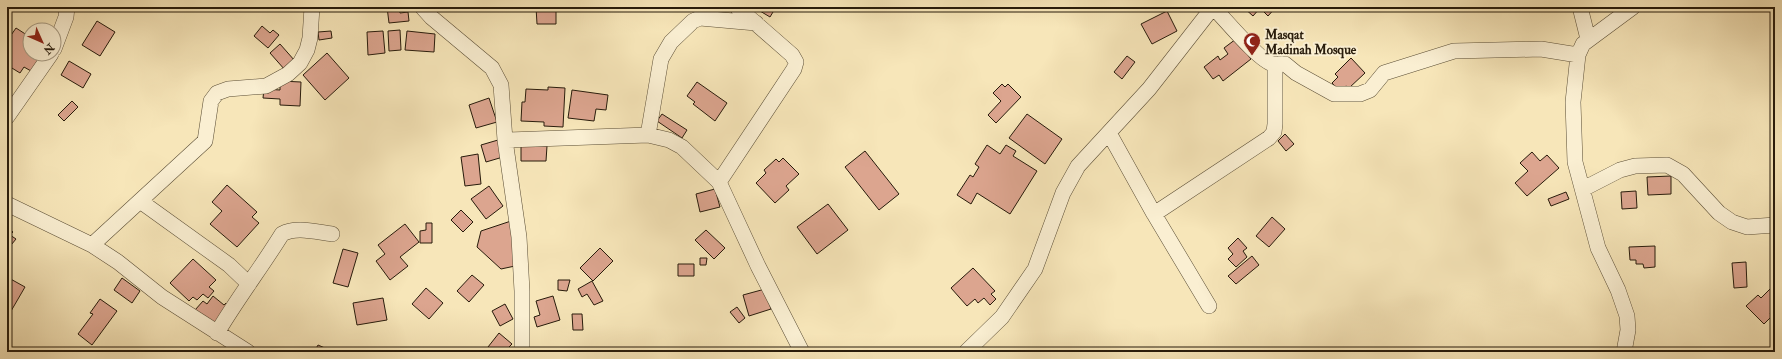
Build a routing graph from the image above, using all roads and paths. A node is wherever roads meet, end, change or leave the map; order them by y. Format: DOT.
graph roads {
  1 [pos="67,7"];
  2 [pos="312,7"];
  3 [pos="422,7"];
  4 [pos="737,7"];
  5 [pos="1213,7"];
  6 [pos="1580,7"];
  7 [pos="1633,7"];
  8 [pos="756,23"];
  9 [pos="62,28"];
  10 [pos="1588,39"];
  11 [pos="1578,55"];
  12 [pos="45,62"];
  13 [pos="1275,65"];
  14 [pos="7,117"];
  15 [pos="1109,133"];
  16 [pos="648,135"];
  17 [pos="505,140"];
  18 [pos="719,182"];
  19 [pos="1582,189"];
  20 [pos="140,201"];
  21 [pos="7,204"];
  22 [pos="1154,214"];
  23 [pos="1775,225"];
  24 [pos="332,234"];
  25 [pos="92,245"];
  26 [pos="249,284"];
  27 [pos="1210,306"];
  28 [pos="217,333"];
  29 [pos="248,352"];
  30 [pos="522,352"];
  31 [pos="802,352"];
  32 [pos="966,352"];
  33 [pos="1624,352"];
  1 -- 9 [label="street"];
  2 -- 20 [label="street"];
  3 -- 17 [label="street"];
  4 -- 8 [label="street"];
  5 -- 13 [label="street"];
  5 -- 15 [label="street"];
  6 -- 10 [label="street"];
  7 -- 10 [label="street"];
  8 -- 16 [label="street"];
  8 -- 18 [label="street"];
  10 -- 11 [label="street"];
  11 -- 13 [label="street"];
  11 -- 19 [label="street"];
  12 -- 14 [label="street"];
  13 -- 22 [label="street"];
  15 -- 22 [label="street"];
  15 -- 32 [label="street"];
  16 -- 17 [label="street"];
  16 -- 18 [label="street"];
  17 -- 30 [label="street"];
  18 -- 31 [label="street"];
  19 -- 23 [label="street"];
  19 -- 33 [label="street"];
  20 -- 25 [label="street"];
  20 -- 26 [label="street"];
  21 -- 25 [label="street"];
  22 -- 27 [label="street"];
  24 -- 26 [label="street"];
  25 -- 28 [label="street"];
  26 -- 28 [label="street"];
  28 -- 29 [label="street"];
}
